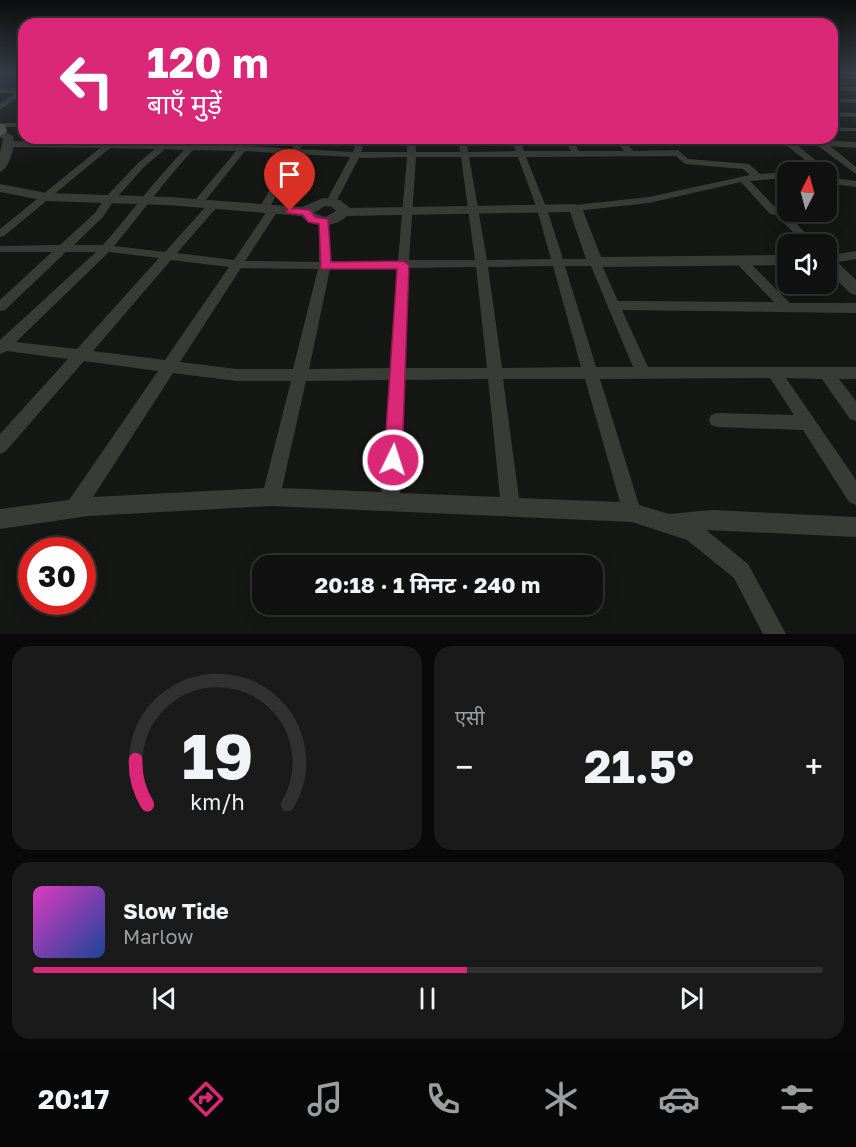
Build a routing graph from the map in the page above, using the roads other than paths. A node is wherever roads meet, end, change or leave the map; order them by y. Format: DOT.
graph roads {
  1 [pos="838,114"];
  2 [pos="856,115"];
  3 [pos="18,126"];
  4 [pos="0,129"];
  5 [pos="838,129"];
  6 [pos="853,130"];
  7 [pos="18,143"];
  8 [pos="9,144"];
  9 [pos="96,144"];
  10 [pos="129,144"];
  11 [pos="166,144"];
  12 [pos="178,144"];
  13 [pos="195,144"];
  14 [pos="247,144"];
  15 [pos="298,144"];
  16 [pos="359,144"];
  17 [pos="411,144"];
  18 [pos="463,144"];
  19 [pos="571,144"];
  20 [pos="623,144"];
  21 [pos="790,144"];
  22 [pos="821,144"];
  23 [pos="109,145"];
  24 [pos="519,146"];
  25 [pos="856,146"];
  26 [pos="192,147"];
  27 [pos="243,149"];
  28 [pos="293,153"];
  29 [pos="576,153"];
  30 [pos="630,153"];
  31 [pos="410,154"];
  32 [pos="356,155"];
  33 [pos="464,155"];
  34 [pos="841,159"];
  35 [pos="856,160"];
  36 [pos="811,162"];
  37 [pos="0,168"];
  38 [pos="856,171"];
  39 [pos="777,175"];
  40 [pos="757,176"];
  41 [pos="742,178"];
  42 [pos="837,179"];
  43 [pos="856,184"];
  44 [pos="0,188"];
  45 [pos="46,197"];
  46 [pos="108,201"];
  47 [pos="147,201"];
  48 [pos="331,202"];
  49 [pos="197,204"];
  50 [pos="213,205"];
  51 [pos="575,208"];
  52 [pos="269,209"];
  53 [pos="542,209"];
  54 [pos="472,210"];
  55 [pos="307,212"];
  56 [pos="343,212"];
  57 [pos="407,212"];
  58 [pos="324,221"];
  59 [pos="0,234"];
  60 [pos="801,234"];
  61 [pos="106,248"];
  62 [pos="0,249"];
  63 [pos="64,249"];
  64 [pos="168,255"];
  65 [pos="856,255"];
  66 [pos="837,258"];
  67 [pos="777,260"];
  68 [pos="741,261"];
  69 [pos="595,262"];
  70 [pos="556,263"];
  71 [pos="237,264"];
  72 [pos="482,264"];
  73 [pos="403,265"];
  74 [pos="325,266"];
  75 [pos="837,271"];
  76 [pos="856,289"];
  77 [pos="614,305"];
  78 [pos="0,307"];
  79 [pos="786,307"];
  80 [pos="856,308"];
  81 [pos="1,347"];
  82 [pos="78,355"];
  83 [pos="168,366"];
  84 [pos="643,372"];
  85 [pos="774,372"];
  86 [pos="495,373"];
  87 [pos="590,373"];
  88 [pos="826,373"];
  89 [pos="856,373"];
  90 [pos="398,374"];
  91 [pos="300,375"];
  92 [pos="856,414"];
  93 [pos="717,420"];
  94 [pos="808,423"];
  95 [pos="0,446"];
  96 [pos="856,496"];
  97 [pos="271,497"];
  98 [pos="390,503"];
  99 [pos="511,508"];
  100 [pos="74,509"];
  101 [pos="632,512"];
  102 [pos="0,519"];
  103 [pos="666,523"];
  104 [pos="856,526"];
  105 [pos="775,634"];
  1 -- 2 [label="street"];
  3 -- 4 [label="street"];
  4 -- 8 [label="street"];
  5 -- 6 [label="street"];
  7 -- 8 [label="street"];
  8 -- 37 [label="street"];
  9 -- 23 [label="street"];
  10 -- 23 [label="street"];
  11 -- 46 [label="street"];
  12 -- 26 [label="street"];
  13 -- 26 [label="street"];
  14 -- 27 [label="street"];
  15 -- 28 [label="street"];
  16 -- 32 [label="street"];
  17 -- 31 [label="street"];
  18 -- 33 [label="street"];
  19 -- 29 [label="street"];
  20 -- 30 [label="street"];
  21 -- 36 [label="street"];
  22 -- 25 [label="street"];
  22 -- 34 [label="street"];
  23 -- 45 [label="street"];
  24 -- 29 [label="street"];
  24 -- 33 [label="street"];
  24 -- 53 [label="street"];
  26 -- 27 [label="street"];
  26 -- 47 [label="street"];
  27 -- 28 [label="street"];
  27 -- 49 [label="street"];
  28 -- 32 [label="street"];
  28 -- 52 [label="street"];
  29 -- 30 [label="street"];
  30 -- 40 [label="street"];
  31 -- 32 [label="street"];
  31 -- 33 [label="street"];
  31 -- 57 [label="street"];
  32 -- 48 [label="street"];
  33 -- 54 [label="street"];
  34 -- 35 [label="street"];
  34 -- 38 [label="street"];
  39 -- 40 [label="street"];
  40 -- 41 [label="street"];
  41 -- 51 [label="street"];
  41 -- 60 [label="street"];
  42 -- 43 [label="street"];
  44 -- 45 [label="street"];
  45 -- 46 [label="street"];
  45 -- 59 [label="street"];
  46 -- 47 [label="street"];
  46 -- 63 [label="street"];
  47 -- 49 [label="street"];
  47 -- 61 [label="street"];
  48 -- 55 [label="street"];
  48 -- 56 [label="street"];
  49 -- 50 [label="street"];
  50 -- 52 [label="street"];
  50 -- 64 [label="street"];
  51 -- 53 [label="street"];
  51 -- 69 [label="street"];
  52 -- 55 [label="street"];
  52 -- 71 [label="street"];
  53 -- 54 [label="street"];
  53 -- 70 [label="street"];
  54 -- 57 [label="street"];
  54 -- 72 [label="street"];
  55 -- 58 [label="street"];
  56 -- 57 [label="street"];
  56 -- 58 [label="street"];
  57 -- 73 [label="street"];
  58 -- 74 [label="street"];
  61 -- 63 [label="street"];
  61 -- 64 [label="street"];
  61 -- 81 [label="street"];
  62 -- 63 [label="street"];
  63 -- 78 [label="street"];
  64 -- 71 [label="street"];
  64 -- 82 [label="street"];
  65 -- 66 [label="street"];
  67 -- 68 [label="street"];
  68 -- 69 [label="street"];
  68 -- 79 [label="street"];
  69 -- 70 [label="street"];
  69 -- 77 [label="street"];
  70 -- 72 [label="street"];
  70 -- 87 [label="street"];
  71 -- 74 [label="street"];
  71 -- 83 [label="street"];
  72 -- 73 [label="street"];
  72 -- 86 [label="street"];
  73 -- 74 [label="street"];
  73 -- 90 [label="street"];
  74 -- 91 [label="street"];
  75 -- 76 [label="street"];
  77 -- 79 [label="street"];
  77 -- 84 [label="street"];
  79 -- 80 [label="street"];
  81 -- 82 [label="street"];
  82 -- 83 [label="street"];
  82 -- 95 [label="street"];
  83 -- 91 [label="street"];
  83 -- 100 [label="street"];
  84 -- 85 [label="street"];
  84 -- 87 [label="street"];
  85 -- 88 [label="street"];
  85 -- 94 [label="street"];
  86 -- 87 [label="street"];
  86 -- 90 [label="street"];
  86 -- 99 [label="street"];
  87 -- 101 [label="street"];
  88 -- 89 [label="street"];
  88 -- 92 [label="street"];
  90 -- 91 [label="street"];
  90 -- 98 [label="street"];
  91 -- 97 [label="street"];
  93 -- 94 [label="street"];
  94 -- 96 [label="street"];
  97 -- 98 [label="street"];
  97 -- 100 [label="street"];
  98 -- 99 [label="street"];
  99 -- 101 [label="street"];
  100 -- 102 [label="street"];
  101 -- 103 [label="street"];
  103 -- 104 [label="street"];
  103 -- 105 [label="street"];
}
